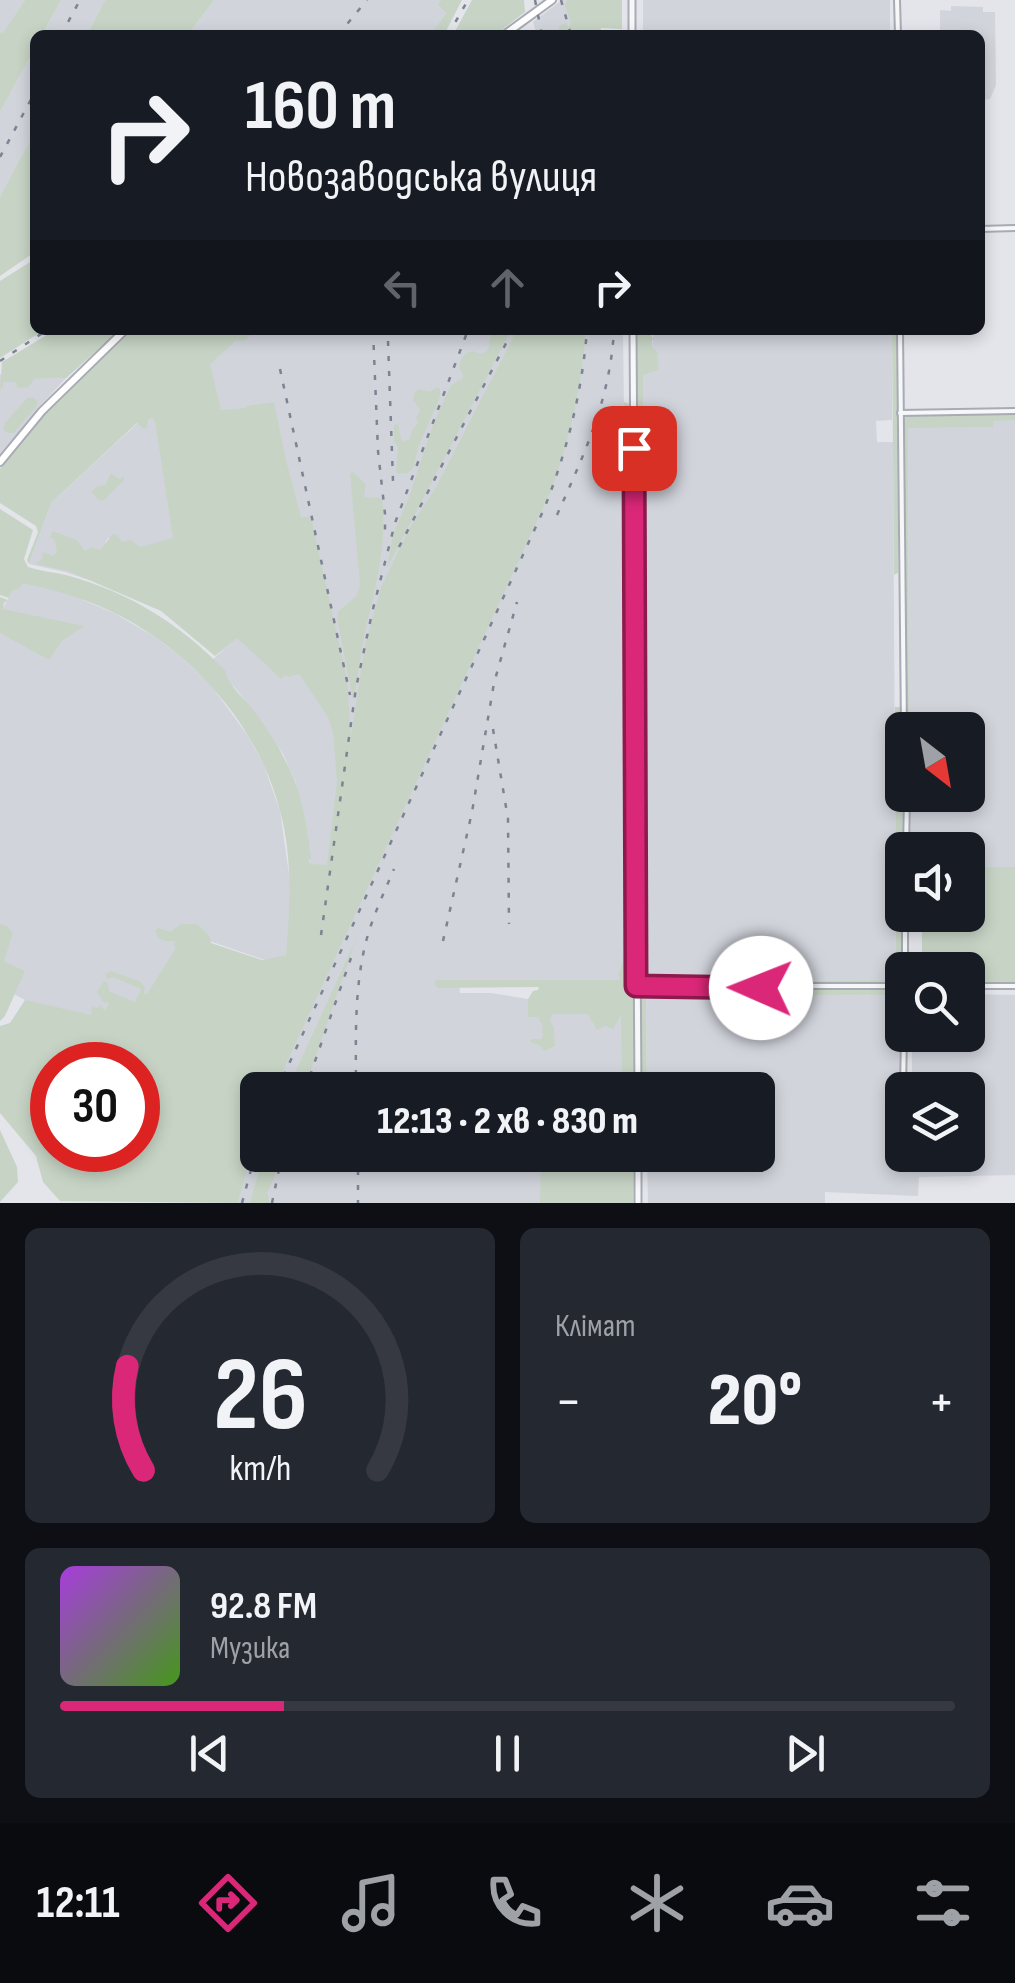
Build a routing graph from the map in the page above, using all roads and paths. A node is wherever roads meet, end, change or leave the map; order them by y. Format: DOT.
graph roads {
  1 [pos="552,0"];
  2 [pos="632,0"];
  3 [pos="897,0"];
  4 [pos="511,30"];
  5 [pos="632,30"];
  6 [pos="898,30"];
  7 [pos="985,228"];
  8 [pos="1015,228"];
  9 [pos="120,335"];
  10 [pos="633,335"];
  11 [pos="900,335"];
  12 [pos="1015,411"];
  13 [pos="900,413"];
  14 [pos="0,462"];
  15 [pos="904,712"];
  16 [pos="636,986"];
  17 [pos="885,986"];
  18 [pos="985,986"];
  19 [pos="1015,986"];
  20 [pos="638,1072"];
  21 [pos="638,1172"];
  22 [pos="638,1203"];
  1 -- 4 [label="main road"];
  2 -- 5 [label="street"];
  3 -- 6 [label="street"];
  7 -- 8 [label="street"];
  9 -- 14 [label="main road"];
  10 -- 16 [label="street"];
  11 -- 13 [label="street"];
  12 -- 13 [label="street"];
  13 -- 15 [label="street"];
  16 -- 17 [label="street"];
  16 -- 20 [label="street"];
  18 -- 19 [label="street"];
  21 -- 22 [label="street"];
}
